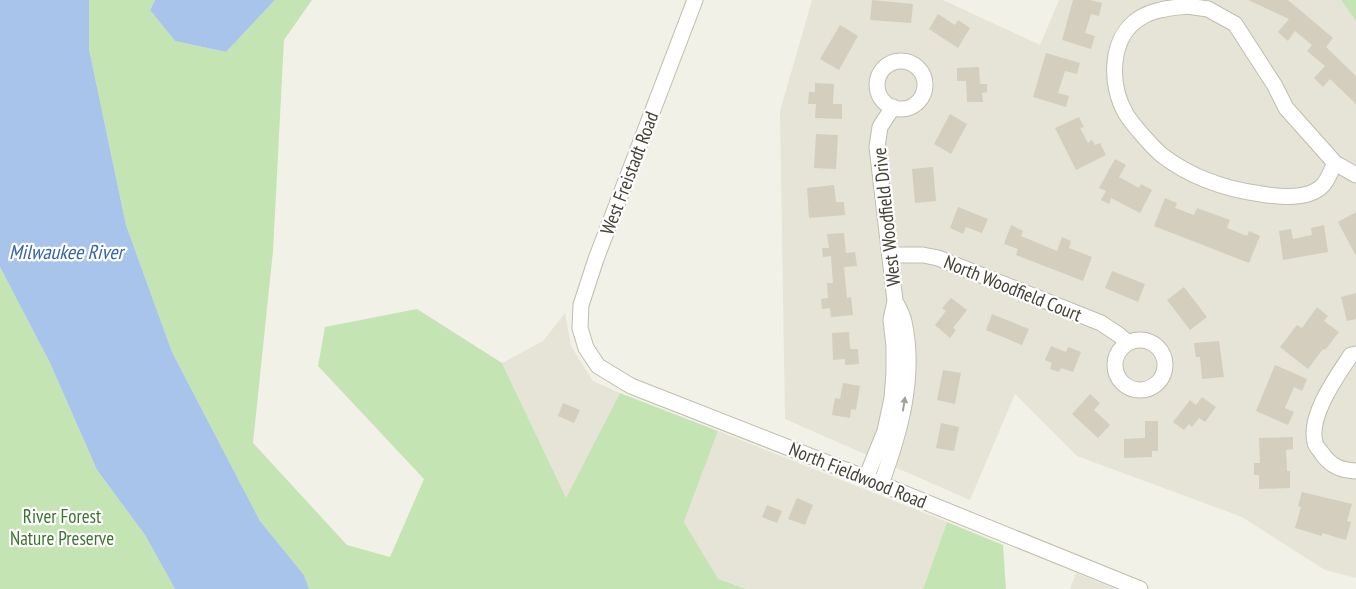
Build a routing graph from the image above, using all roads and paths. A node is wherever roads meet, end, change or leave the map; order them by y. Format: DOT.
graph roads {
  1 [pos="695,0"];
  2 [pos="893,107"];
  3 [pos="1335,163"];
  4 [pos="1356,175"];
  5 [pos="890,255"];
  6 [pos="1128,343"];
  7 [pos="586,348"];
  8 [pos="1356,354"];
  9 [pos="892,432"];
  10 [pos="1356,471"];
  11 [pos="866,478"];
  12 [pos="881,484"];
  13 [pos="1140,589"];
  1 -- 7 [label="street, West Freistadt Road"];
  2 -- 5 [label="street, West Woodfield Drive"];
  3 -- 3 [label="street"];
  3 -- 4 [label="street"];
  5 -- 6 [label="street, North Woodfield Court"];
  5 -- 9 [label="street, West Woodfield Drive"];
  7 -- 11 [label="street, North Fieldwood Road"];
  8 -- 10 [label="street"];
  9 -- 11 [label="street, West Woodfield Drive"];
  9 -- 12 [label="street, West Woodfield Drive"];
  11 -- 12 [label="street, North Fieldwood Road"];
  12 -- 13 [label="street, North Fieldwood Road"];
}
